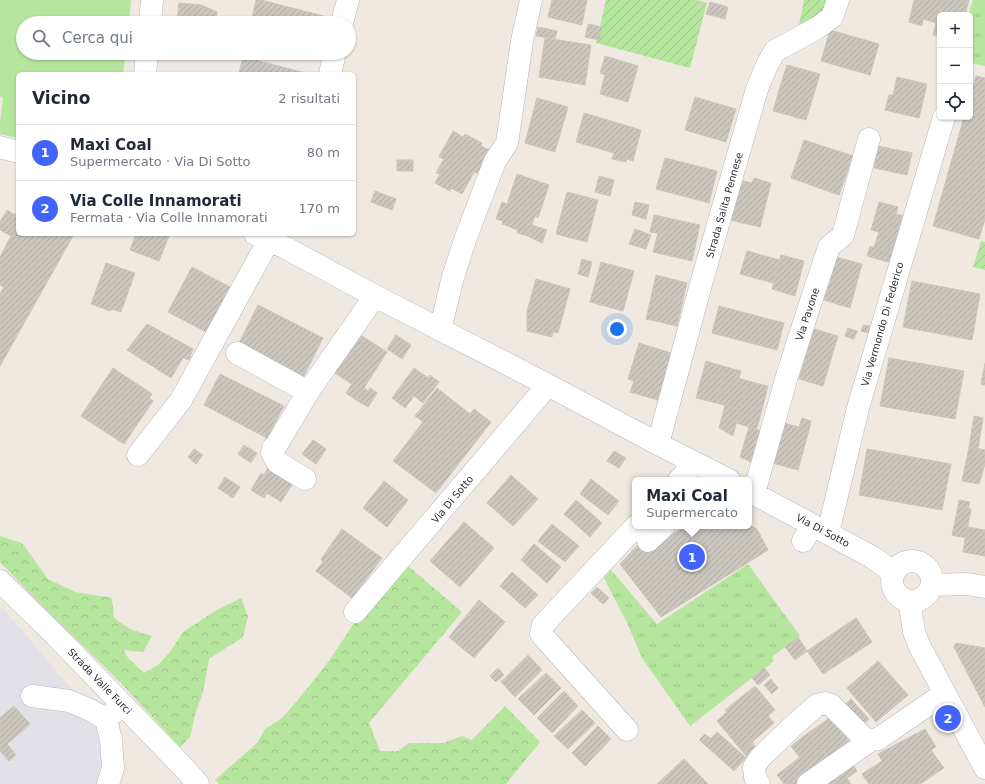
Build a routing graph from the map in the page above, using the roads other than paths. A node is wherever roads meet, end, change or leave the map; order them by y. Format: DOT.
graph roads {
  1 [pos="152,0"];
  2 [pos="348,0"];
  3 [pos="531,0"];
  4 [pos="838,0"];
  5 [pos="151,16"];
  6 [pos="344,16"];
  7 [pos="146,60"];
  8 [pos="333,60"];
  9 [pos="145,72"];
  10 [pos="330,72"];
  11 [pos="943,120"];
  12 [pos="869,140"];
  13 [pos="0,147"];
  14 [pos="16,151"];
  15 [pos="275,239"];
  16 [pos="375,296"];
  17 [pos="440,330"];
  18 [pos="237,353"];
  19 [pos="548,385"];
  20 [pos="308,392"];
  21 [pos="658,444"];
  22 [pos="138,455"];
  23 [pos="711,474"];
  24 [pos="695,477"];
  25 [pos="305,480"];
  26 [pos="752,489"];
  27 [pos="752,493"];
  28 [pos="656,529"];
  29 [pos="815,533"];
  30 [pos="642,534"];
  31 [pos="894,573"];
  32 [pos="0,581"];
  33 [pos="932,585"];
  34 [pos="985,586"];
  35 [pos="911,602"];
  36 [pos="355,612"];
  37 [pos="945,693"];
  38 [pos="32,696"];
  39 [pos="123,705"];
  40 [pos="106,719"];
  41 [pos="626,730"];
  42 [pos="871,740"];
  43 [pos="985,768"];
  44 [pos="108,784"];
  45 [pos="198,784"];
  46 [pos="759,784"];
  47 [pos="808,784"];
  1 -- 5 [label="street"];
  2 -- 6 [label="street"];
  3 -- 17 [label="street"];
  4 -- 21 [label="street, Strada Salita Pennese"];
  7 -- 9 [label="street"];
  8 -- 10 [label="street"];
  11 -- 29 [label="street, Via Vermondo Di Federico"];
  12 -- 26 [label="street, Via Pavone"];
  13 -- 14 [label="street"];
  15 -- 16 [label="street"];
  15 -- 22 [label="street"];
  16 -- 17 [label="street"];
  16 -- 20 [label="street"];
  17 -- 19 [label="street"];
  18 -- 20 [label="street"];
  19 -- 21 [label="street"];
  19 -- 36 [label="street, Via Di Sotto"];
  20 -- 25 [label="street"];
  21 -- 23 [label="street"];
  23 -- 24 [label="street"];
  27 -- 29 [label="street, Via Di Sotto"];
  28 -- 30 [label="street"];
  29 -- 31 [label="street, Via Di Sotto"];
  30 -- 41 [label="street"];
  31 -- 33 [label="street"];
  31 -- 35 [label="street"];
  32 -- 39 [label="street, Strada Valle Furci"];
  33 -- 34 [label="street"];
  33 -- 35 [label="street"];
  35 -- 37 [label="street"];
  37 -- 42 [label="street"];
  37 -- 43 [label="street"];
  38 -- 40 [label="street"];
  39 -- 40 [label="street"];
  39 -- 45 [label="street, Strada Valle Furci"];
  40 -- 44 [label="street"];
  42 -- 46 [label="street"];
  42 -- 47 [label="street"];
}
